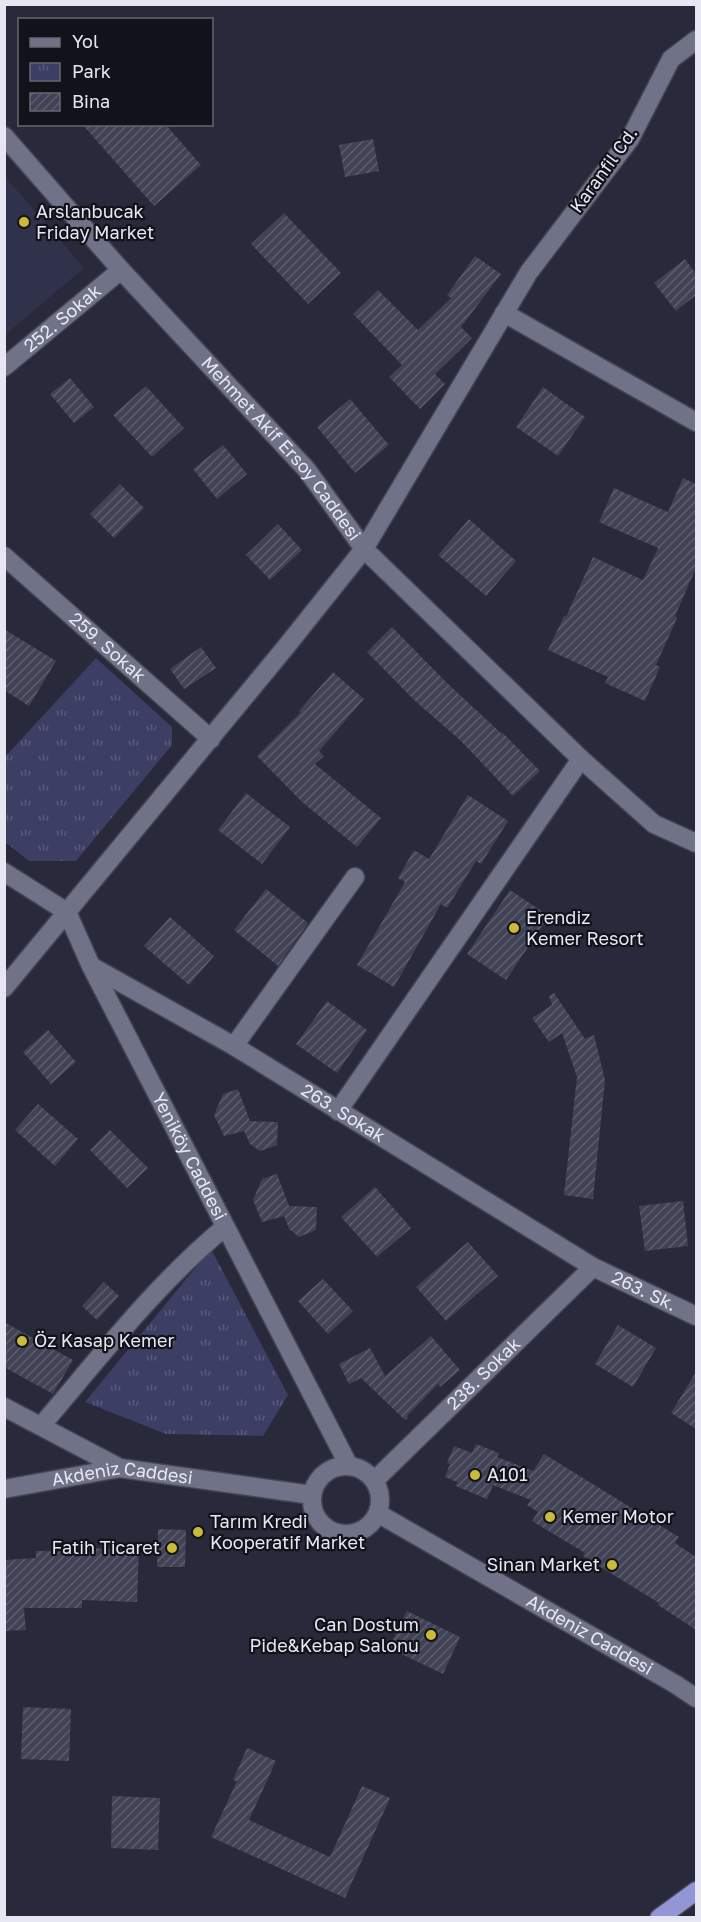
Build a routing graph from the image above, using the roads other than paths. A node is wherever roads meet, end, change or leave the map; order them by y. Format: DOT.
graph roads {
  1 [pos="696,40"];
  2 [pos="4,136"];
  3 [pos="122,270"];
  4 [pos="504,313"];
  5 [pos="4,367"];
  6 [pos="696,422"];
  7 [pos="364,549"];
  8 [pos="4,556"];
  9 [pos="211,739"];
  10 [pos="581,759"];
  11 [pos="696,843"];
  12 [pos="4,872"];
  13 [pos="355,877"];
  14 [pos="67,912"];
  15 [pos="91,966"];
  16 [pos="4,988"];
  17 [pos="234,1047"];
  18 [pos="338,1111"];
  19 [pos="225,1227"];
  20 [pos="593,1267"];
  21 [pos="696,1316"];
  22 [pos="4,1407"];
  23 [pos="41,1426"];
  24 [pos="349,1466"];
  25 [pos="120,1468"];
  26 [pos="375,1480"];
  27 [pos="4,1489"];
  28 [pos="312,1495"];
  29 [pos="379,1514"];
  30 [pos="675,1684"];
  31 [pos="696,1693"];
  32 [pos="696,1698"];
  33 [pos="696,1891"];
  34 [pos="659,1917"];
  1 -- 4 [label="street, Karanfil Cd."];
  2 -- 3 [label="street, Mehmet Akif Ersoy Caddesi"];
  3 -- 5 [label="street, 252. Sokak"];
  3 -- 7 [label="street, Mehmet Akif Ersoy Caddesi"];
  4 -- 6 [label="street"];
  4 -- 7 [label="street, Karanfil Cd."];
  7 -- 9 [label="street, Mehmet Akif Ersoy Caddesi"];
  7 -- 10 [label="street"];
  8 -- 9 [label="street, 259. Sokak"];
  9 -- 14 [label="street, Mehmet Akif Ersoy Caddesi"];
  10 -- 11 [label="street"];
  10 -- 18 [label="street"];
  12 -- 14 [label="street"];
  13 -- 17 [label="street"];
  14 -- 15 [label="street, Yeniköy Caddesi"];
  14 -- 16 [label="street, Mehmet Akif Ersoy Caddesi"];
  15 -- 17 [label="street, 263. Sokak"];
  15 -- 19 [label="street, Yeniköy Caddesi"];
  17 -- 18 [label="street, 263. Sokak"];
  18 -- 20 [label="street, 263. Sokak"];
  19 -- 23 [label="street"];
  19 -- 24 [label="street, Yeniköy Caddesi"];
  20 -- 21 [label="street, 263. Sk."];
  20 -- 26 [label="street, 238. Sokak"];
  22 -- 23 [label="street"];
  23 -- 25 [label="street"];
  24 -- 26 [label="street"];
  24 -- 28 [label="street"];
  25 -- 27 [label="street, Akdeniz Caddesi"];
  25 -- 28 [label="street, Akdeniz Caddesi"];
  26 -- 29 [label="street"];
  28 -- 29 [label="street"];
  29 -- 30 [label="street, Akdeniz Caddesi"];
  30 -- 31 [label="street, Akdeniz Caddesi"];
  30 -- 32 [label="street, Akdeniz Caddesi"];
  33 -- 34 [label="highway"];
}
